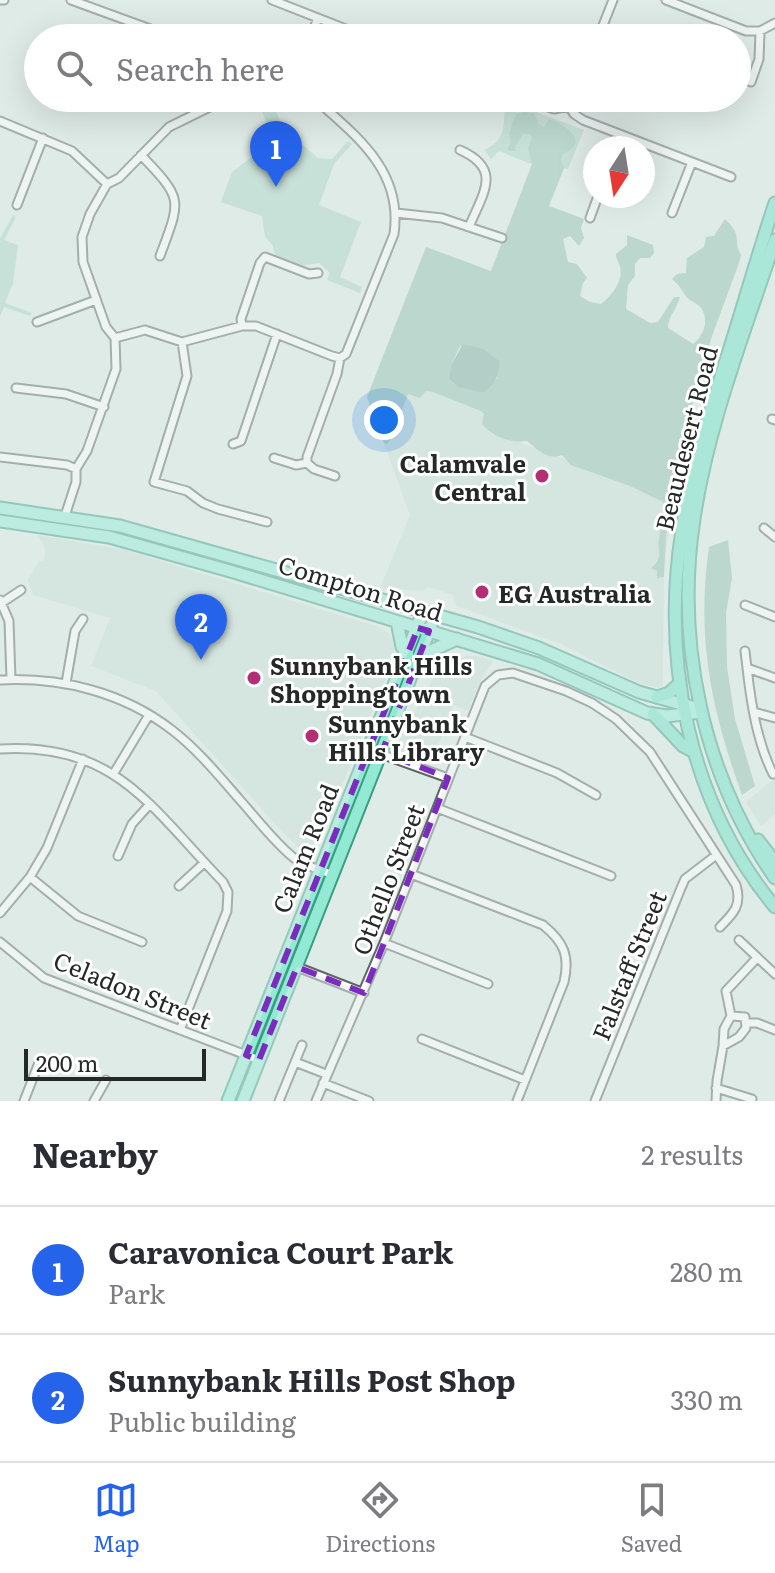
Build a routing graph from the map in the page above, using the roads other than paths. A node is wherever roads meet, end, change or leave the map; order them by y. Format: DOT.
graph roads {
  1 [pos="71,0"];
  2 [pos="272,0"];
  3 [pos="613,0"];
  4 [pos="666,0"];
  5 [pos="318,18"];
  6 [pos="775,23"];
  7 [pos="137,24"];
  8 [pos="316,24"];
  9 [pos="333,24"];
  10 [pos="604,24"];
  11 [pos="728,24"];
  12 [pos="751,31"];
  13 [pos="760,31"];
  14 [pos="751,82"];
  15 [pos="200,112"];
  16 [pos="329,112"];
  17 [pos="573,112"];
  18 [pos="0,121"];
  19 [pos="621,135"];
  20 [pos="43,138"];
  21 [pos="460,150"];
  22 [pos="141,155"];
  23 [pos="692,162"];
  24 [pos="731,177"];
  25 [pos="107,184"];
  26 [pos="775,203"];
  27 [pos="17,205"];
  28 [pos="594,208"];
  29 [pos="396,213"];
  30 [pos="672,213"];
  31 [pos="590,218"];
  32 [pos="469,227"];
  33 [pos="502,238"];
  34 [pos="775,240"];
  35 [pos="160,256"];
  36 [pos="318,273"];
  37 [pos="96,300"];
  38 [pos="37,322"];
  39 [pos="242,326"];
  40 [pos="277,334"];
  41 [pos="115,338"];
  42 [pos="182,342"];
  43 [pos="340,358"];
  44 [pos="16,388"];
  45 [pos="104,407"];
  46 [pos="248,449"];
  47 [pos="0,457"];
  48 [pos="274,458"];
  49 [pos="307,463"];
  50 [pos="76,469"];
  51 [pos="335,476"];
  52 [pos="0,508"];
  53 [pos="0,521"];
  54 [pos="63,522"];
  55 [pos="267,522"];
  56 [pos="764,528"];
  57 [pos="775,537"];
  58 [pos="21,590"];
  59 [pos="2,601"];
  60 [pos="745,605"];
  61 [pos="429,614"];
  62 [pos="775,617"];
  63 [pos="83,619"];
  64 [pos="397,622"];
  65 [pos="424,630"];
  66 [pos="457,639"];
  67 [pos="745,651"];
  68 [pos="408,655"];
  69 [pos="417,664"];
  70 [pos="747,668"];
  71 [pos="775,678"];
  72 [pos="11,679"];
  73 [pos="0,680"];
  74 [pos="66,683"];
  75 [pos="680,683"];
  76 [pos="657,697"];
  77 [pos="684,710"];
  78 [pos="700,710"];
  79 [pos="754,712"];
  80 [pos="653,714"];
  81 [pos="149,715"];
  82 [pos="775,718"];
  83 [pos="465,737"];
  84 [pos="0,749"];
  85 [pos="694,752"];
  86 [pos="381,754"];
  87 [pos="83,759"];
  88 [pos="774,772"];
  89 [pos="114,773"];
  90 [pos="448,778"];
  91 [pos="765,780"];
  92 [pos="348,795"];
  93 [pos="596,795"];
  94 [pos="150,804"];
  95 [pos="437,808"];
  96 [pos="739,819"];
  97 [pos="118,856"];
  98 [pos="715,856"];
  99 [pos="775,862"];
  100 [pos="204,863"];
  101 [pos="319,869"];
  102 [pos="411,874"];
  103 [pos="333,875"];
  104 [pos="611,876"];
  105 [pos="30,877"];
  106 [pos="775,878"];
  107 [pos="179,886"];
  108 [pos="775,907"];
  109 [pos="0,913"];
  110 [pos="720,927"];
  111 [pos="739,940"];
  112 [pos="0,942"];
  113 [pos="142,942"];
  114 [pos="384,943"];
  115 [pos="756,959"];
  116 [pos="297,967"];
  117 [pos="775,974"];
  118 [pos="488,984"];
  119 [pos="364,993"];
  120 [pos="731,1016"];
  121 [pos="747,1023"];
  122 [pos="180,1030"];
  123 [pos="775,1030"];
  124 [pos="422,1039"];
  125 [pos="302,1045"];
  126 [pos="723,1046"];
  127 [pos="246,1055"];
  128 [pos="40,1060"];
  129 [pos="259,1060"];
  130 [pos="295,1062"];
  131 [pos="326,1074"];
  132 [pos="106,1080"];
  133 [pos="525,1080"];
  134 [pos="323,1083"];
  135 [pos="716,1088"];
  136 [pos="752,1099"];
  137 [pos="24,1101"];
  138 [pos="94,1101"];
  139 [pos="228,1101"];
  140 [pos="243,1101"];
  141 [pos="279,1101"];
  142 [pos="316,1101"];
  143 [pos="369,1101"];
  144 [pos="517,1101"];
  145 [pos="595,1101"];
  146 [pos="716,1101"];
  1 -- 7 [label="street"];
  2 -- 5 [label="street"];
  3 -- 10 [label="street"];
  4 -- 11 [label="street"];
  5 -- 8 [label="street"];
  5 -- 9 [label="street"];
  6 -- 13 [label="street"];
  12 -- 13 [label="street"];
  13 -- 14 [label="street"];
  15 -- 22 [label="street"];
  16 -- 29 [label="street"];
  17 -- 19 [label="street"];
  18 -- 20 [label="street"];
  19 -- 23 [label="street"];
  20 -- 25 [label="street"];
  20 -- 27 [label="street"];
  21 -- 32 [label="street"];
  22 -- 25 [label="street"];
  22 -- 35 [label="street"];
  23 -- 24 [label="street"];
  23 -- 30 [label="street"];
  25 -- 37 [label="street"];
  26 -- 75 [label="highway, Beaudesert Road"];
  28 -- 31 [label="street"];
  29 -- 32 [label="street"];
  29 -- 43 [label="street"];
  32 -- 33 [label="street"];
  34 -- 78 [label="highway, Beaudesert Road"];
  36 -- 39 [label="street"];
  37 -- 38 [label="street"];
  37 -- 41 [label="street"];
  39 -- 40 [label="street"];
  39 -- 42 [label="street"];
  40 -- 43 [label="street"];
  40 -- 46 [label="street"];
  41 -- 42 [label="street"];
  41 -- 45 [label="street"];
  42 -- 55 [label="street"];
  43 -- 49 [label="street"];
  44 -- 45 [label="street"];
  45 -- 50 [label="street"];
  47 -- 50 [label="street"];
  48 -- 49 [label="street"];
  49 -- 51 [label="street"];
  50 -- 54 [label="street"];
  52 -- 54 [label="main road, Compton Road"];
  53 -- 54 [label="main road, Compton Road"];
  54 -- 61 [label="main road, Compton Road"];
  54 -- 64 [label="main road, Compton Road"];
  56 -- 57 [label="street"];
  58 -- 59 [label="street"];
  59 -- 72 [label="street"];
  60 -- 62 [label="street"];
  61 -- 65 [label="main road, Calam Road"];
  61 -- 76 [label="main road, Compton Road"];
  63 -- 74 [label="street"];
  64 -- 65 [label="main road, Compton Road"];
  64 -- 68 [label="main road"];
  65 -- 66 [label="main road, Compton Road"];
  65 -- 68 [label="main road, Calam Road"];
  65 -- 69 [label="main road, Calam Road"];
  66 -- 69 [label="main road"];
  66 -- 80 [label="main road, Compton Road"];
  67 -- 70 [label="street"];
  68 -- 92 [label="main road, Calam Road"];
  69 -- 86 [label="main road, Calam Road"];
  70 -- 71 [label="street"];
  70 -- 79 [label="street"];
  72 -- 73 [label="street"];
  72 -- 74 [label="street"];
  74 -- 81 [label="street"];
  75 -- 76 [label="highway"];
  75 -- 77 [label="highway, Beaudesert Road"];
  76 -- 77 [label="main road, Compton Road"];
  77 -- 78 [label="main road, Compton Road"];
  77 -- 80 [label="main road, Compton Road"];
  77 -- 85 [label="highway, Beaudesert Road"];
  78 -- 96 [label="highway, Beaudesert Road"];
  79 -- 82 [label="street"];
  79 -- 88 [label="street"];
  80 -- 85 [label="highway"];
  81 -- 89 [label="street"];
  81 -- 101 [label="street"];
  83 -- 90 [label="street, Othello Street"];
  83 -- 93 [label="street"];
  83 -- 98 [label="street, Othello Street"];
  84 -- 87 [label="street"];
  85 -- 108 [label="highway, Beaudesert Road"];
  86 -- 90 [label="street"];
  86 -- 92 [label="main road"];
  86 -- 103 [label="main road, Calam Road"];
  87 -- 89 [label="street"];
  87 -- 105 [label="street"];
  88 -- 91 [label="street"];
  89 -- 94 [label="street"];
  90 -- 95 [label="street, Othello Street"];
  92 -- 101 [label="main road, Calam Road"];
  94 -- 97 [label="street"];
  94 -- 100 [label="street"];
  95 -- 102 [label="street, Othello Street"];
  95 -- 104 [label="street"];
  96 -- 99 [label="highway"];
  96 -- 106 [label="highway, Beaudesert Road"];
  98 -- 110 [label="street"];
  98 -- 145 [label="street, Falstaff Street"];
  100 -- 107 [label="street"];
  100 -- 122 [label="street"];
  101 -- 103 [label="street"];
  101 -- 127 [label="main road, Calam Road"];
  102 -- 114 [label="street, Othello Street"];
  102 -- 133 [label="street"];
  103 -- 116 [label="main road, Calam Road"];
  105 -- 109 [label="street"];
  105 -- 113 [label="street"];
  111 -- 115 [label="street"];
  112 -- 122 [label="street, Celadon Street"];
  114 -- 118 [label="street"];
  114 -- 119 [label="street, Othello Street"];
  115 -- 117 [label="street"];
  115 -- 120 [label="street"];
  116 -- 119 [label="street"];
  116 -- 129 [label="main road, Calam Road"];
  119 -- 131 [label="street, Othello Street"];
  120 -- 121 [label="street"];
  120 -- 126 [label="street"];
  121 -- 123 [label="street"];
  121 -- 126 [label="street"];
  122 -- 127 [label="street, Celadon Street"];
  124 -- 133 [label="street"];
  125 -- 130 [label="street"];
  126 -- 135 [label="street"];
  127 -- 129 [label="street, Celadon Street"];
  127 -- 139 [label="main road, Calam Road"];
  128 -- 137 [label="street"];
  129 -- 140 [label="main road, Calam Road"];
  130 -- 131 [label="street"];
  130 -- 141 [label="street"];
  131 -- 134 [label="street, Othello Street"];
  132 -- 138 [label="street"];
  133 -- 144 [label="street"];
  134 -- 142 [label="street, Othello Street"];
  134 -- 143 [label="street"];
  135 -- 136 [label="street"];
  135 -- 146 [label="street"];
}
